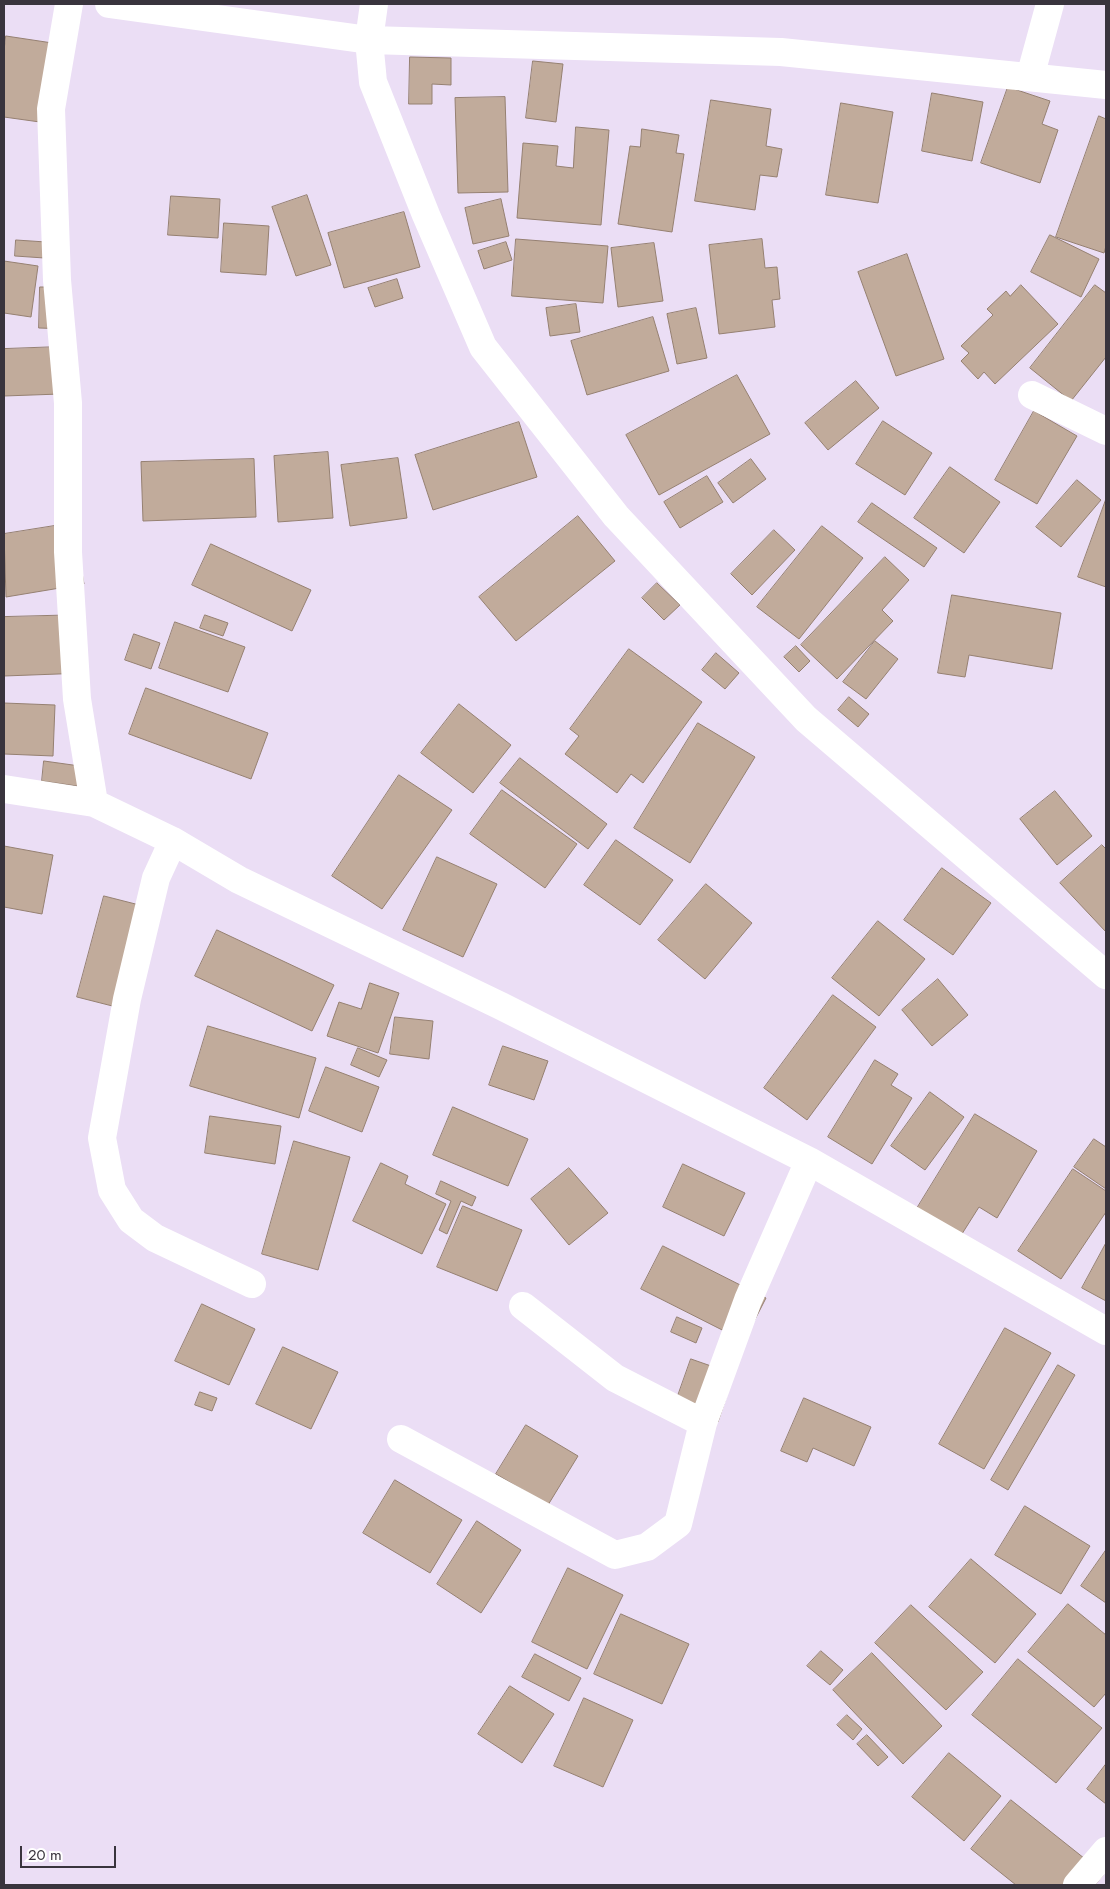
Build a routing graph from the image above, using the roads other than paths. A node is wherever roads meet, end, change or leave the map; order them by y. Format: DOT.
graph roads {
  1 [pos="69,4"];
  2 [pos="109,4"];
  3 [pos="374,4"];
  4 [pos="1050,4"];
  5 [pos="369,40"];
  6 [pos="1030,77"];
  7 [pos="1106,85"];
  8 [pos="1032,395"];
  9 [pos="1106,431"];
  10 [pos="4,789"];
  11 [pos="94,803"];
  12 [pos="173,841"];
  13 [pos="1106,975"];
  14 [pos="810,1160"];
  15 [pos="252,1284"];
  16 [pos="523,1306"];
  17 [pos="1106,1331"];
  18 [pos="703,1423"];
  19 [pos="401,1439"];
  20 [pos="1106,1852"];
  21 [pos="1078,1885"];
  1 -- 11 [label="street"];
  2 -- 5 [label="street"];
  3 -- 5 [label="street"];
  4 -- 6 [label="street"];
  5 -- 6 [label="street"];
  5 -- 13 [label="street"];
  6 -- 7 [label="street"];
  8 -- 9 [label="street"];
  10 -- 11 [label="street"];
  11 -- 12 [label="street"];
  12 -- 14 [label="street"];
  12 -- 15 [label="street"];
  14 -- 17 [label="street"];
  14 -- 18 [label="street"];
  16 -- 18 [label="street"];
  18 -- 19 [label="street"];
  20 -- 21 [label="street"];
}
